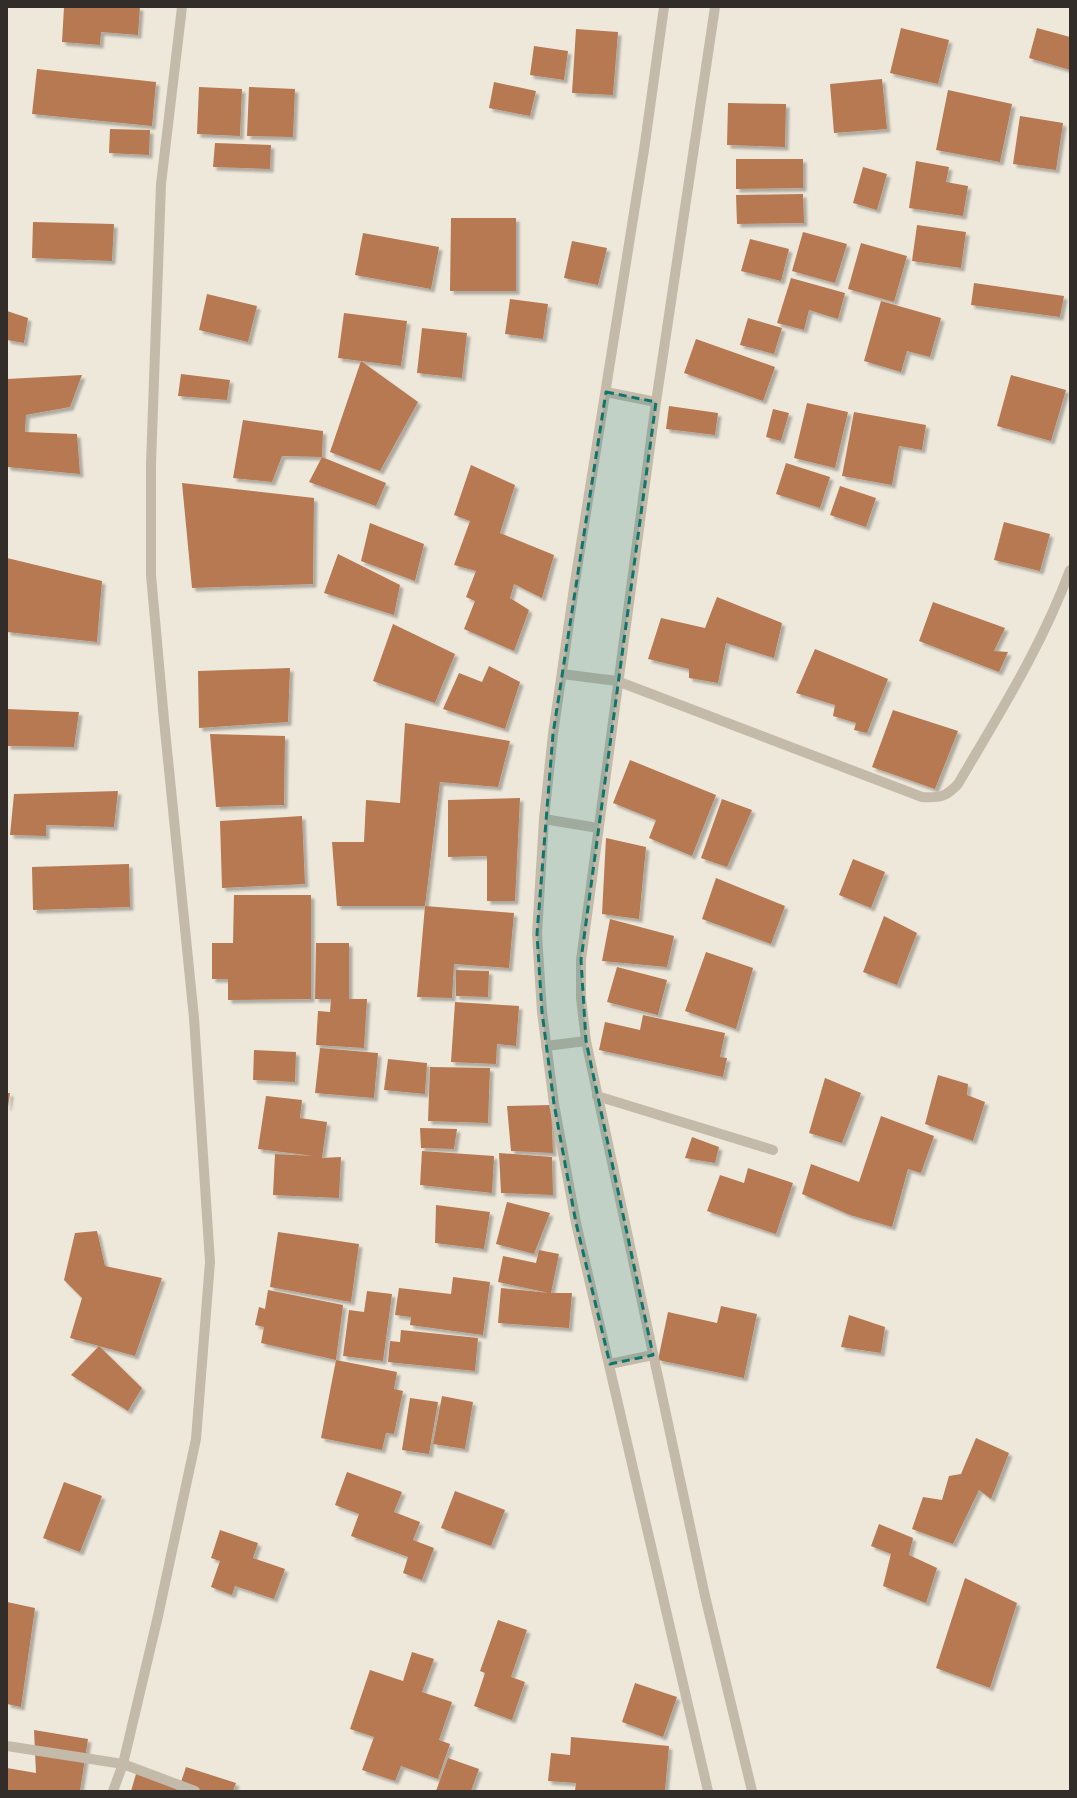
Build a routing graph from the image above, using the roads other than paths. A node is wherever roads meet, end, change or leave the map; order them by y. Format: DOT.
graph roads {
  1 [pos="182,7"];
  2 [pos="664,7"];
  3 [pos="716,7"];
  4 [pos="606,392"];
  5 [pos="656,402"];
  6 [pos="1070,570"];
  7 [pos="562,674"];
  8 [pos="617,681"];
  9 [pos="544,819"];
  10 [pos="598,828"];
  11 [pos="582,1042"];
  12 [pos="546,1046"];
  13 [pos="597,1096"];
  14 [pos="773,1150"];
  15 [pos="649,1356"];
  16 [pos="610,1364"];
  17 [pos="7,1746"];
  18 [pos="123,1764"];
  19 [pos="113,1791"];
  20 [pos="195,1791"];
  21 [pos="708,1791"];
  22 [pos="752,1791"];
  1 -- 18 [label="street"];
  2 -- 4 [label="street"];
  3 -- 5 [label="street"];
  4 -- 5 [label="street"];
  4 -- 7 [label="street"];
  5 -- 8 [label="street"];
  6 -- 8 [label="street"];
  7 -- 8 [label="street"];
  7 -- 9 [label="street"];
  8 -- 10 [label="street"];
  9 -- 10 [label="street"];
  9 -- 12 [label="street"];
  10 -- 11 [label="street"];
  11 -- 12 [label="street"];
  11 -- 13 [label="street"];
  12 -- 16 [label="street"];
  13 -- 14 [label="street"];
  13 -- 15 [label="street"];
  15 -- 16 [label="street"];
  15 -- 22 [label="street"];
  16 -- 21 [label="street"];
  17 -- 18 [label="street"];
  18 -- 19 [label="street"];
  18 -- 20 [label="street"];
}
